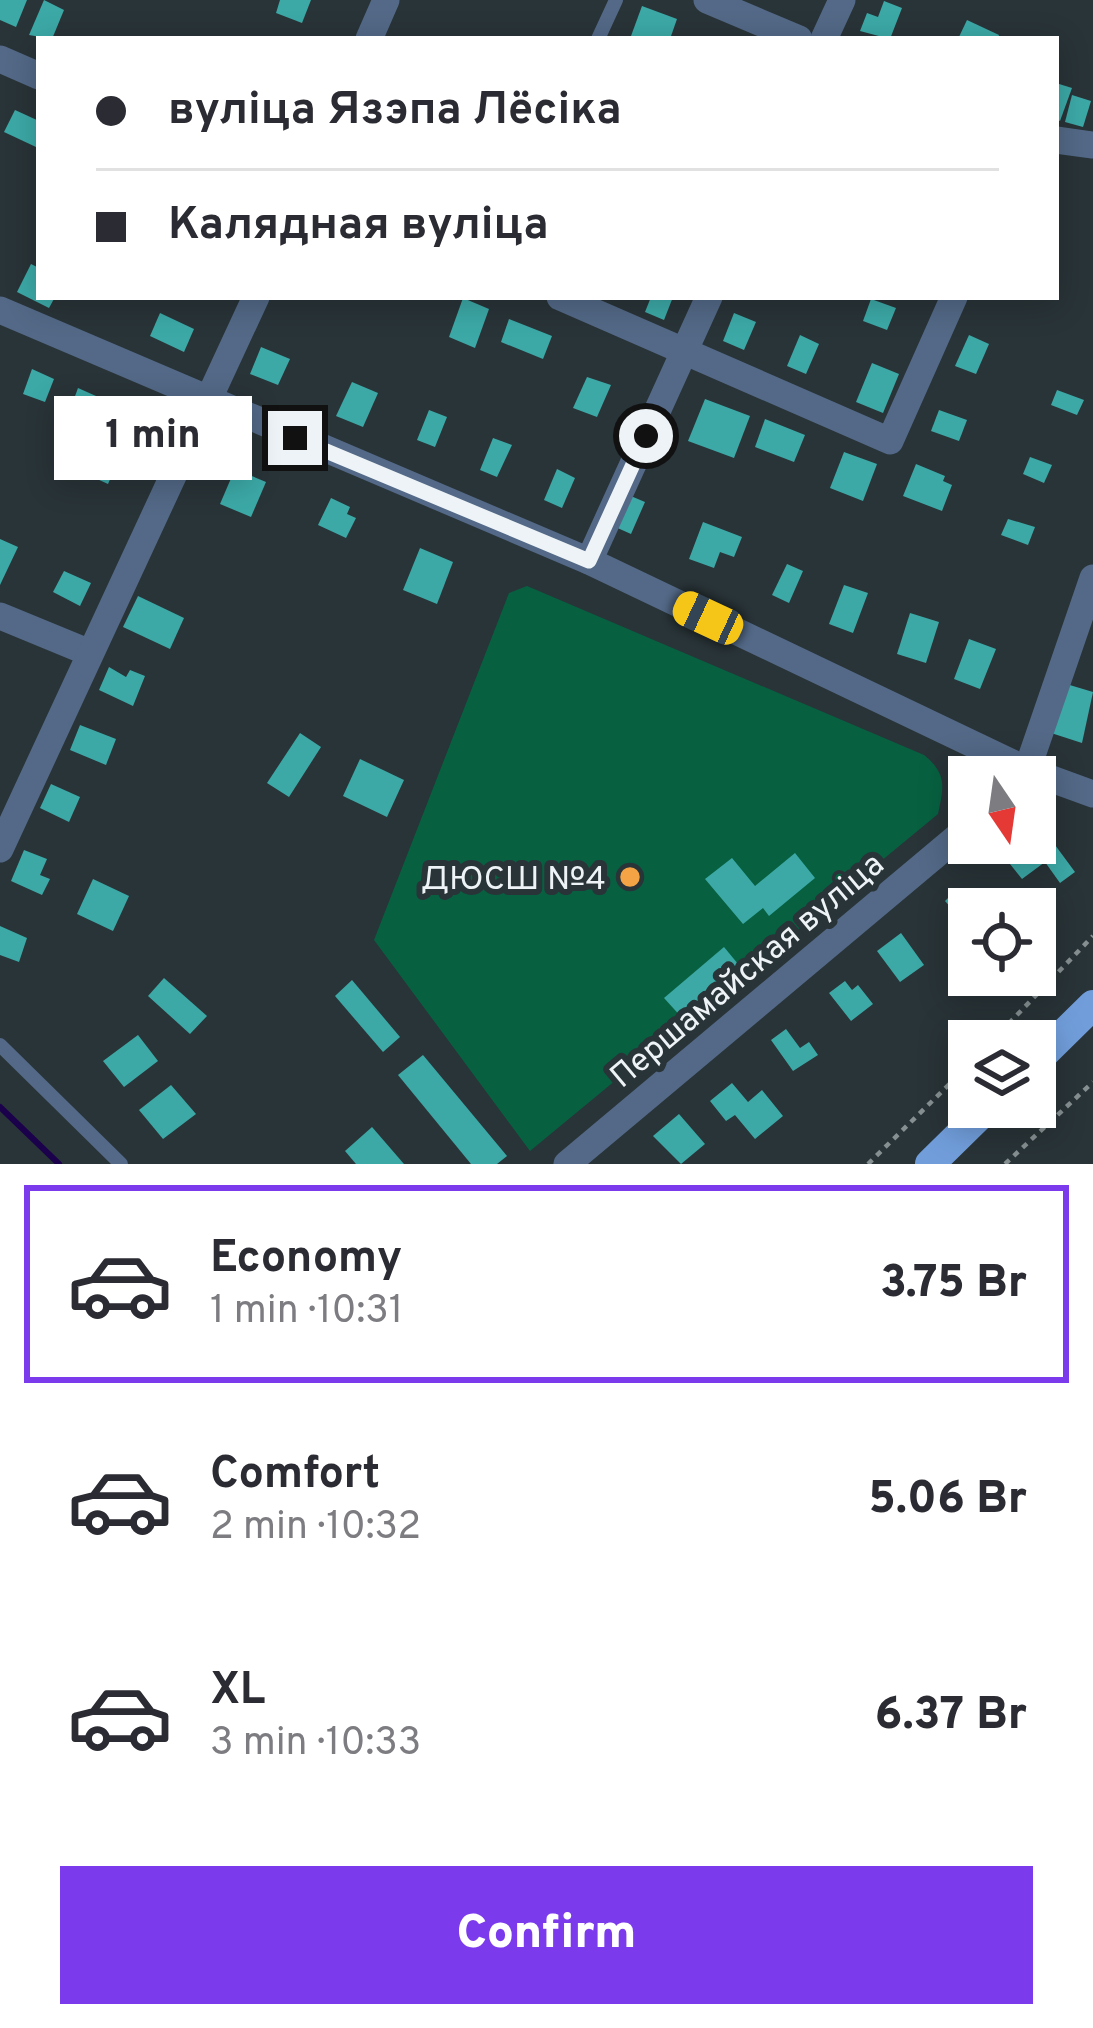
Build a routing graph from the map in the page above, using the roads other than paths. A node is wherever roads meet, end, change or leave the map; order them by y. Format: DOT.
graph roads {
  1 [pos="386,0"];
  2 [pos="616,0"];
  3 [pos="707,0"];
  4 [pos="842,0"];
  5 [pos="369,36"];
  6 [pos="599,36"];
  7 [pos="792,36"];
  8 [pos="825,36"];
  9 [pos="0,59"];
  10 [pos="36,75"];
  11 [pos="1059,140"];
  12 [pos="1093,145"];
  13 [pos="255,300"];
  14 [pos="567,300"];
  15 [pos="708,300"];
  16 [pos="953,300"];
  17 [pos="0,310"];
  18 [pos="684,352"];
  19 [pos="211,403"];
  20 [pos="589,561"];
  21 [pos="1093,578"];
  22 [pos="0,616"];
  23 [pos="90,653"];
  24 [pos="987,756"];
  25 [pos="1030,756"];
  26 [pos="1056,783"];
  27 [pos="1093,794"];
  28 [pos="948,845"];
  29 [pos="0,849"];
  30 [pos="1093,1005"];
  31 [pos="1056,1041"];
  32 [pos="0,1045"];
  33 [pos="967,1128"];
  34 [pos="122,1164"];
  35 [pos="567,1164"];
  36 [pos="930,1164"];
  1 -- 5 [label="street"];
  2 -- 6 [label="lane"];
  3 -- 7 [label="street"];
  4 -- 8 [label="street"];
  9 -- 10 [label="street"];
  11 -- 12 [label="street"];
  13 -- 19 [label="street"];
  14 -- 18 [label="street"];
  15 -- 18 [label="street"];
  16 -- 18 [label="street"];
  17 -- 19 [label="street"];
  18 -- 20 [label="street"];
  19 -- 20 [label="street"];
  19 -- 23 [label="street"];
  20 -- 24 [label="street"];
  21 -- 25 [label="street"];
  22 -- 23 [label="street"];
  23 -- 29 [label="street"];
  26 -- 27 [label="street"];
  28 -- 35 [label="street, Першамайская вуліца"];
  30 -- 31 [label="main road"];
  32 -- 34 [label="lane"];
  33 -- 36 [label="main road"];
}
